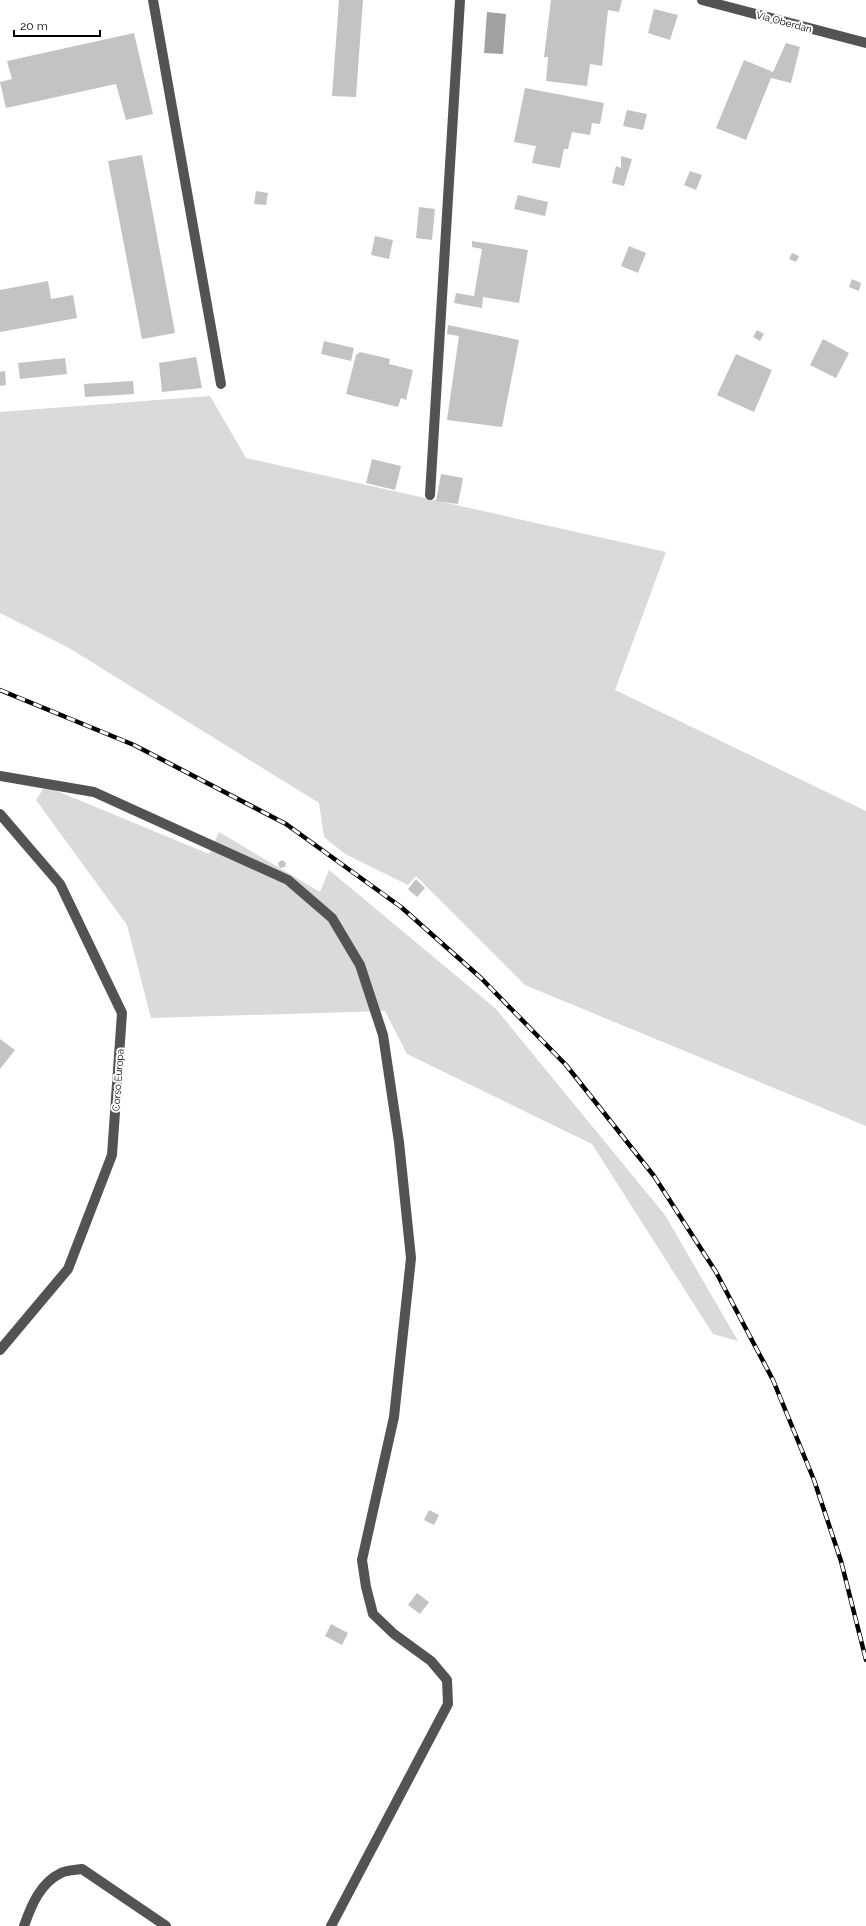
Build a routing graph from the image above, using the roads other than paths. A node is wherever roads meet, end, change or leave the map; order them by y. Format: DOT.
graph roads {
  1 [pos="153,0"];
  2 [pos="460,0"];
  3 [pos="702,0"];
  4 [pos="866,43"];
  5 [pos="221,384"];
  6 [pos="430,495"];
  7 [pos="0,776"];
  8 [pos="0,814"];
  9 [pos="0,1350"];
  10 [pos="24,1926"];
  11 [pos="166,1926"];
  12 [pos="331,1926"];
  1 -- 5 [label="street"];
  2 -- 6 [label="street"];
  3 -- 4 [label="street, Via Oberdan"];
  7 -- 12 [label="street"];
  8 -- 9 [label="street, Corso Europa"];
  10 -- 11 [label="street"];
}
